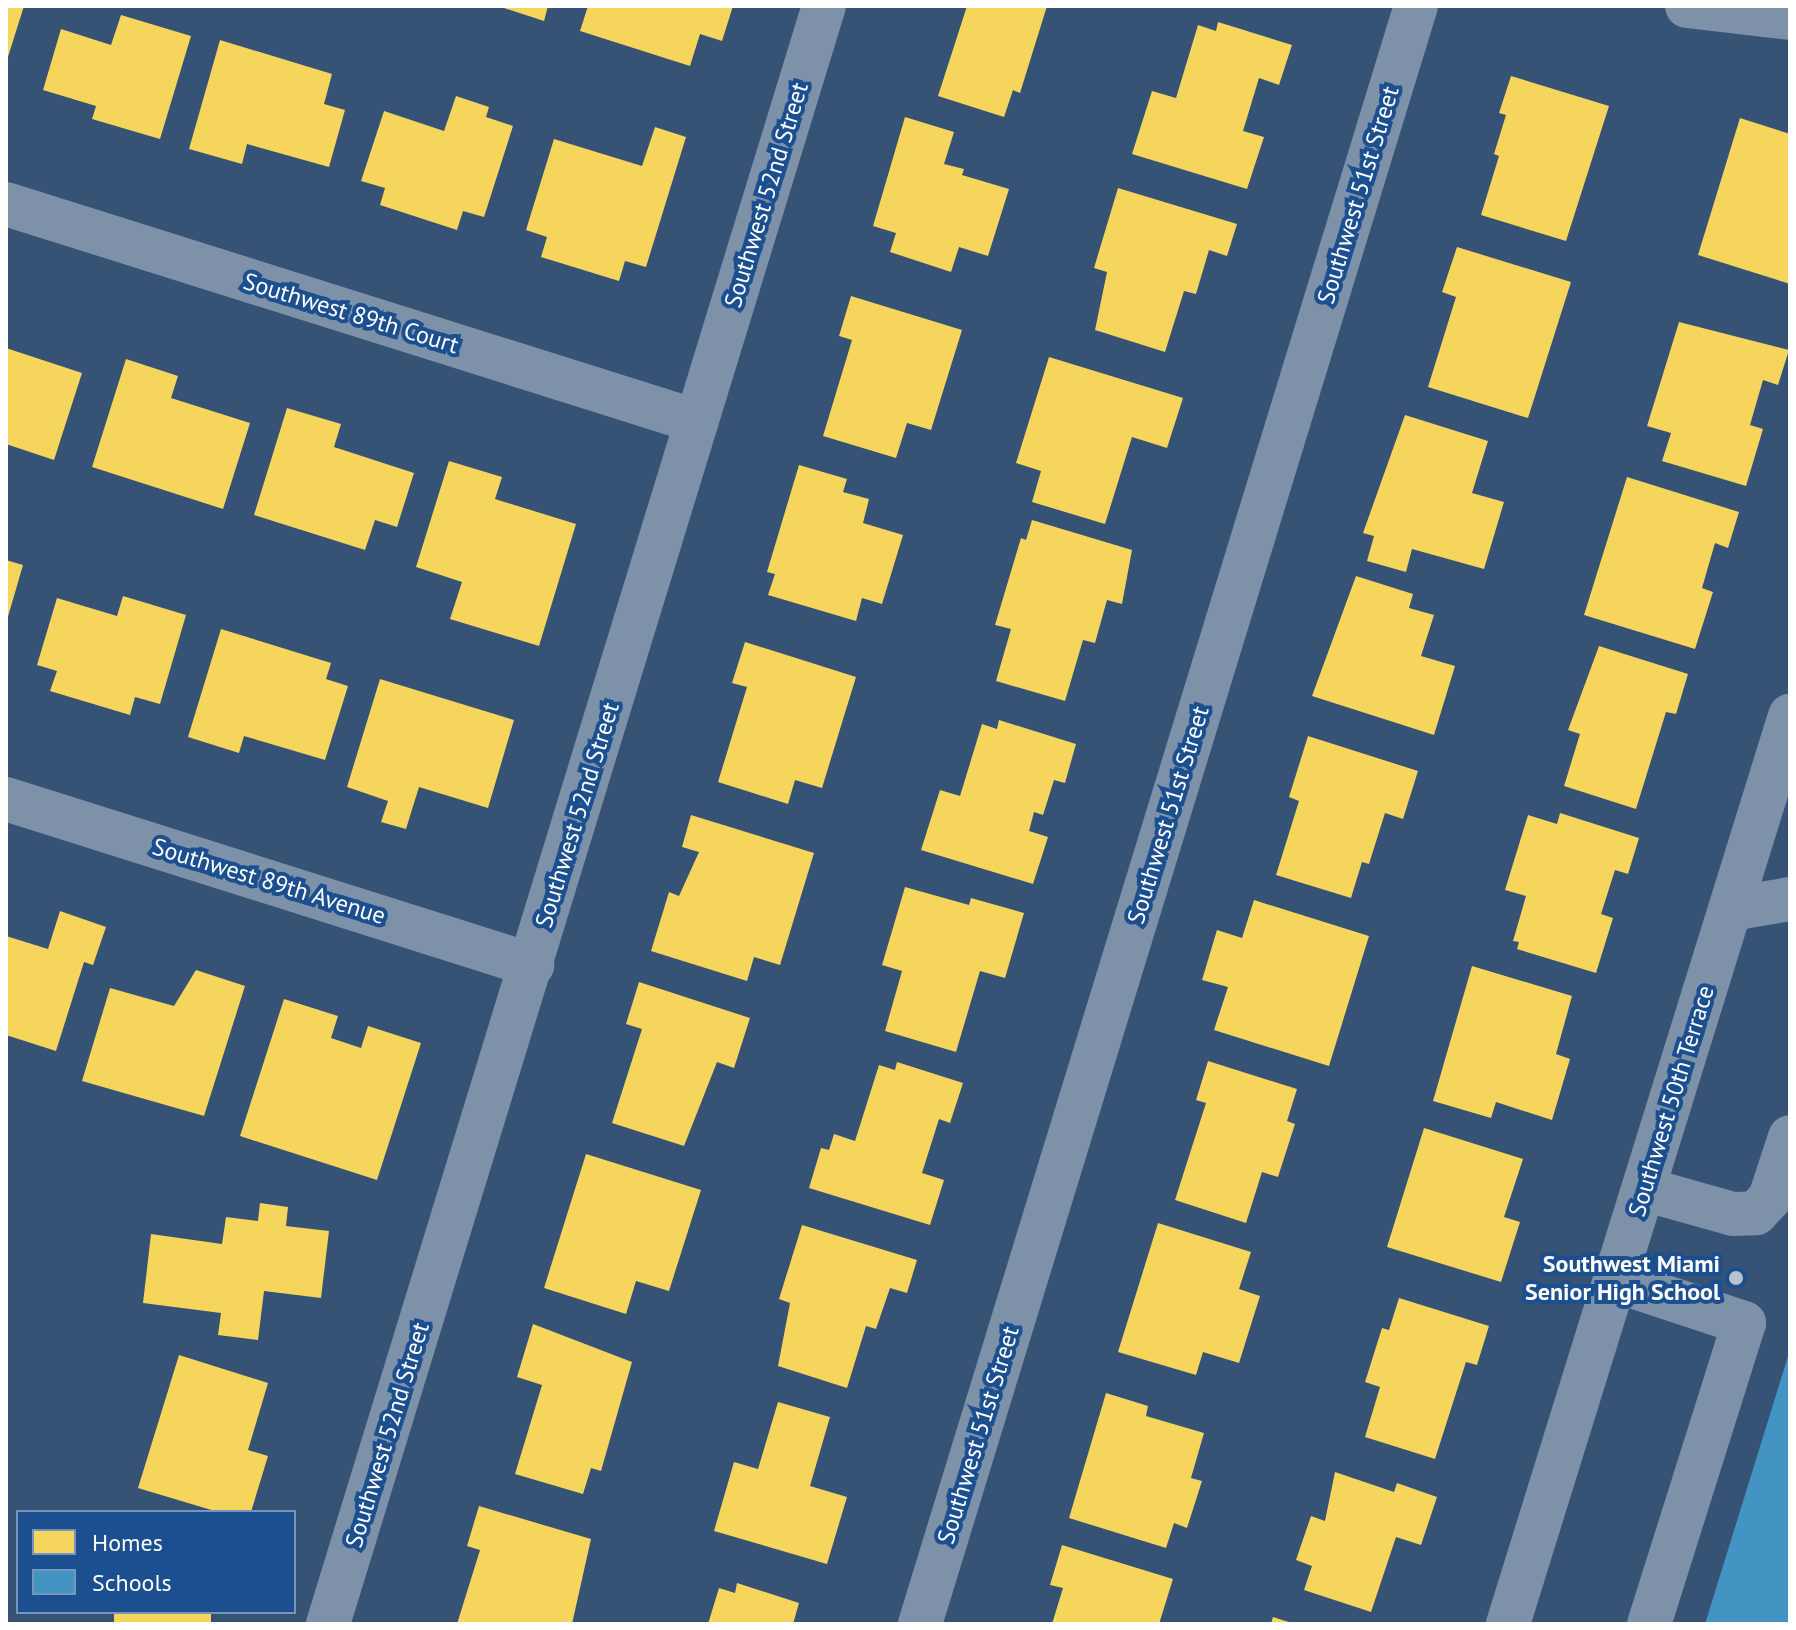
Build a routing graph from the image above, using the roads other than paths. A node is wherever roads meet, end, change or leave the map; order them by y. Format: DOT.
graph roads {
  1 [pos="824,6"];
  2 [pos="1416,6"];
  3 [pos="1687,6"];
  4 [pos="1790,18"];
  5 [pos="6,204"];
  6 [pos="696,421"];
  7 [pos="1790,716"];
  8 [pos="6,799"];
  9 [pos="1789,901"];
  10 [pos="1731,909"];
  11 [pos="532,965"];
  12 [pos="1790,1137"];
  13 [pos="1644,1189"];
  14 [pos="1617,1281"];
  15 [pos="328,1624"];
  16 [pos="920,1624"];
  17 [pos="1508,1624"];
  18 [pos="1649,1624"];
  1 -- 6 [label="street, Southwest 52nd Street"];
  2 -- 16 [label="street, Southwest 51st Street"];
  3 -- 4 [label="street"];
  5 -- 6 [label="street, Southwest 89th Court"];
  6 -- 11 [label="street, Southwest 52nd Street"];
  7 -- 10 [label="street, Southwest 50th Terrace"];
  8 -- 11 [label="street, Southwest 89th Avenue"];
  9 -- 10 [label="street"];
  10 -- 13 [label="street, Southwest 50th Terrace"];
  11 -- 15 [label="street, Southwest 52nd Street"];
  12 -- 13 [label="street"];
  13 -- 14 [label="street, Southwest 50th Terrace"];
  14 -- 17 [label="street, Southwest 50th Terrace"];
  14 -- 18 [label="street"];
}
